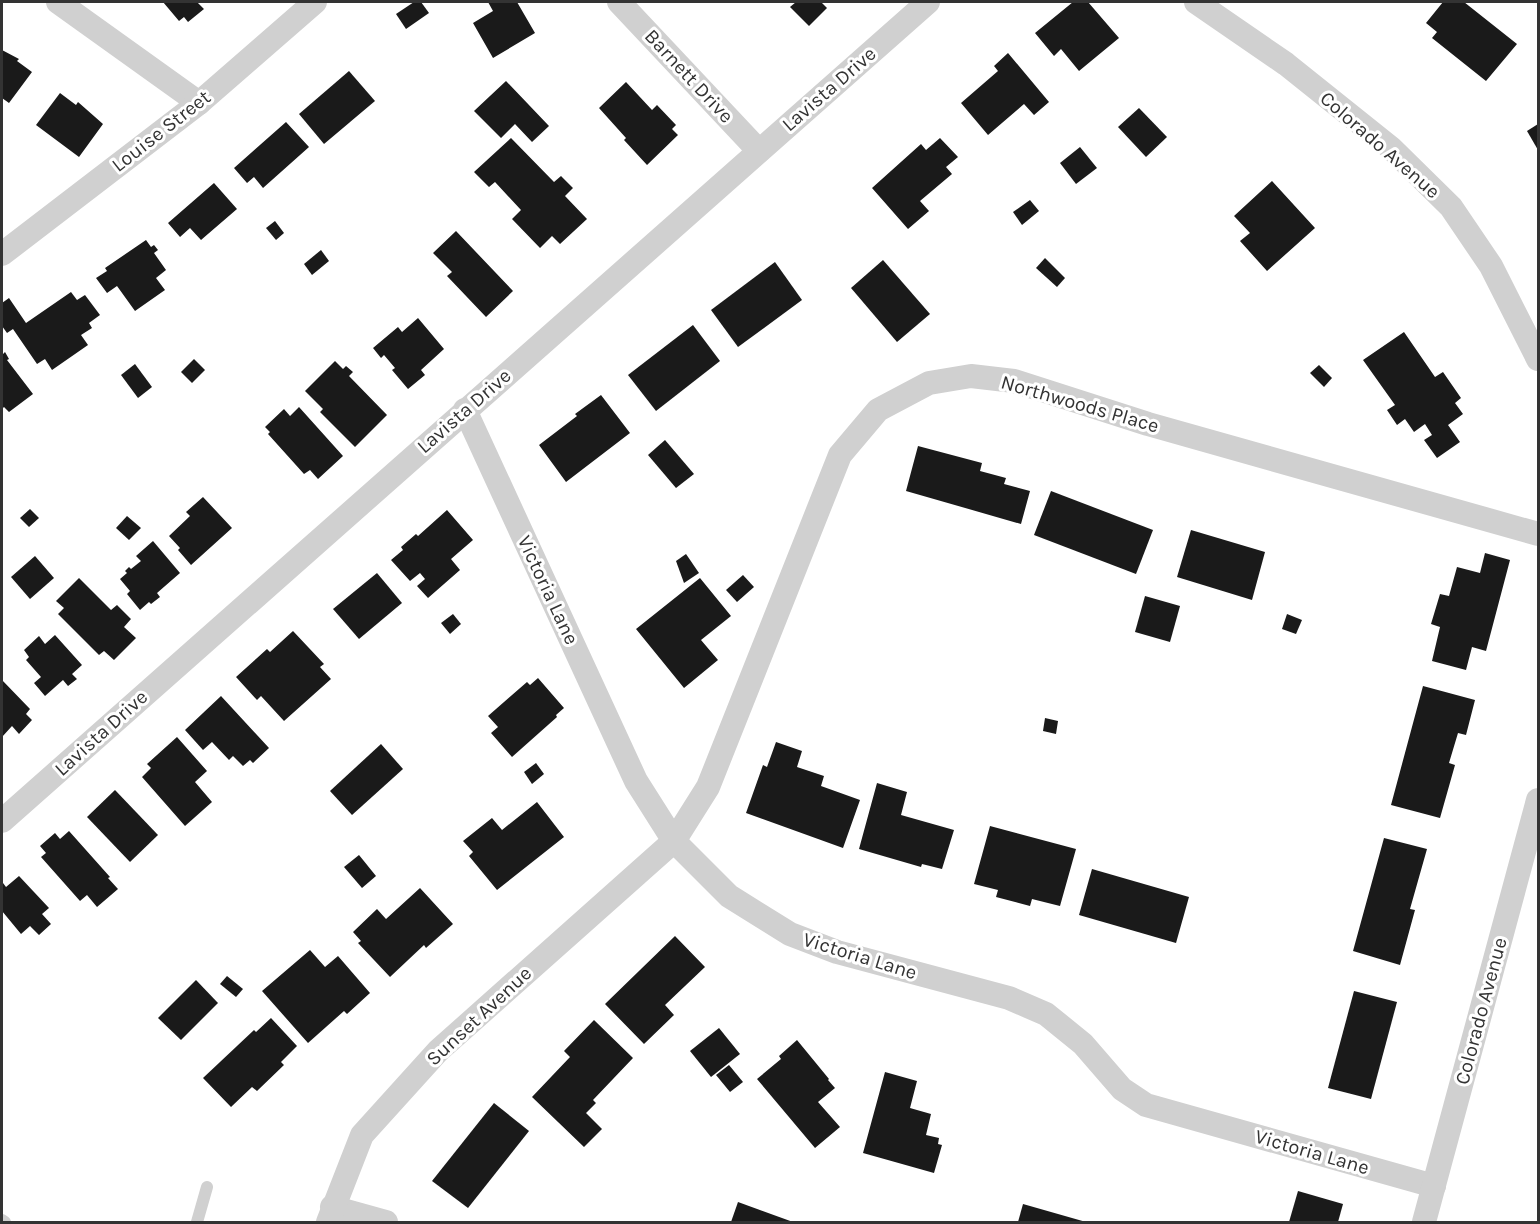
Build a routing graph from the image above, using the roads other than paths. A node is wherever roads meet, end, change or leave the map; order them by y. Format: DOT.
graph roads {
  1 [pos="58,2"];
  2 [pos="315,2"];
  3 [pos="619,2"];
  4 [pos="928,2"];
  5 [pos="1196,2"];
  6 [pos="199,103"];
  7 [pos="759,151"];
  8 [pos="2,254"];
  9 [pos="1539,359"];
  10 [pos="465,410"];
  11 [pos="1539,534"];
  12 [pos="1539,800"];
  13 [pos="2,821"];
  14 [pos="674,841"];
  15 [pos="1434,1186"];
  16 [pos="207,1187"];
  17 [pos="330,1215"];
  18 [pos="197,1222"];
  19 [pos="386,1222"];
  20 [pos="1424,1222"];
  1 -- 6 [label="street"];
  2 -- 6 [label="street, Louise Street"];
  3 -- 7 [label="street, Barnett Drive"];
  4 -- 7 [label="street, Lavista Drive"];
  5 -- 9 [label="street, Colorado Avenue"];
  6 -- 8 [label="street, Louise Street"];
  7 -- 10 [label="street, Lavista Drive"];
  10 -- 13 [label="street, Lavista Drive"];
  10 -- 14 [label="street, Victoria Lane"];
  11 -- 14 [label="street, Northwoods Place"];
  12 -- 15 [label="street, Colorado Avenue"];
  14 -- 15 [label="street, Victoria Lane"];
  14 -- 17 [label="street, Sunset Avenue"];
  15 -- 20 [label="street, Colorado Avenue"];
  16 -- 18 [label="lane"];
  17 -- 19 [label="street"];
}
